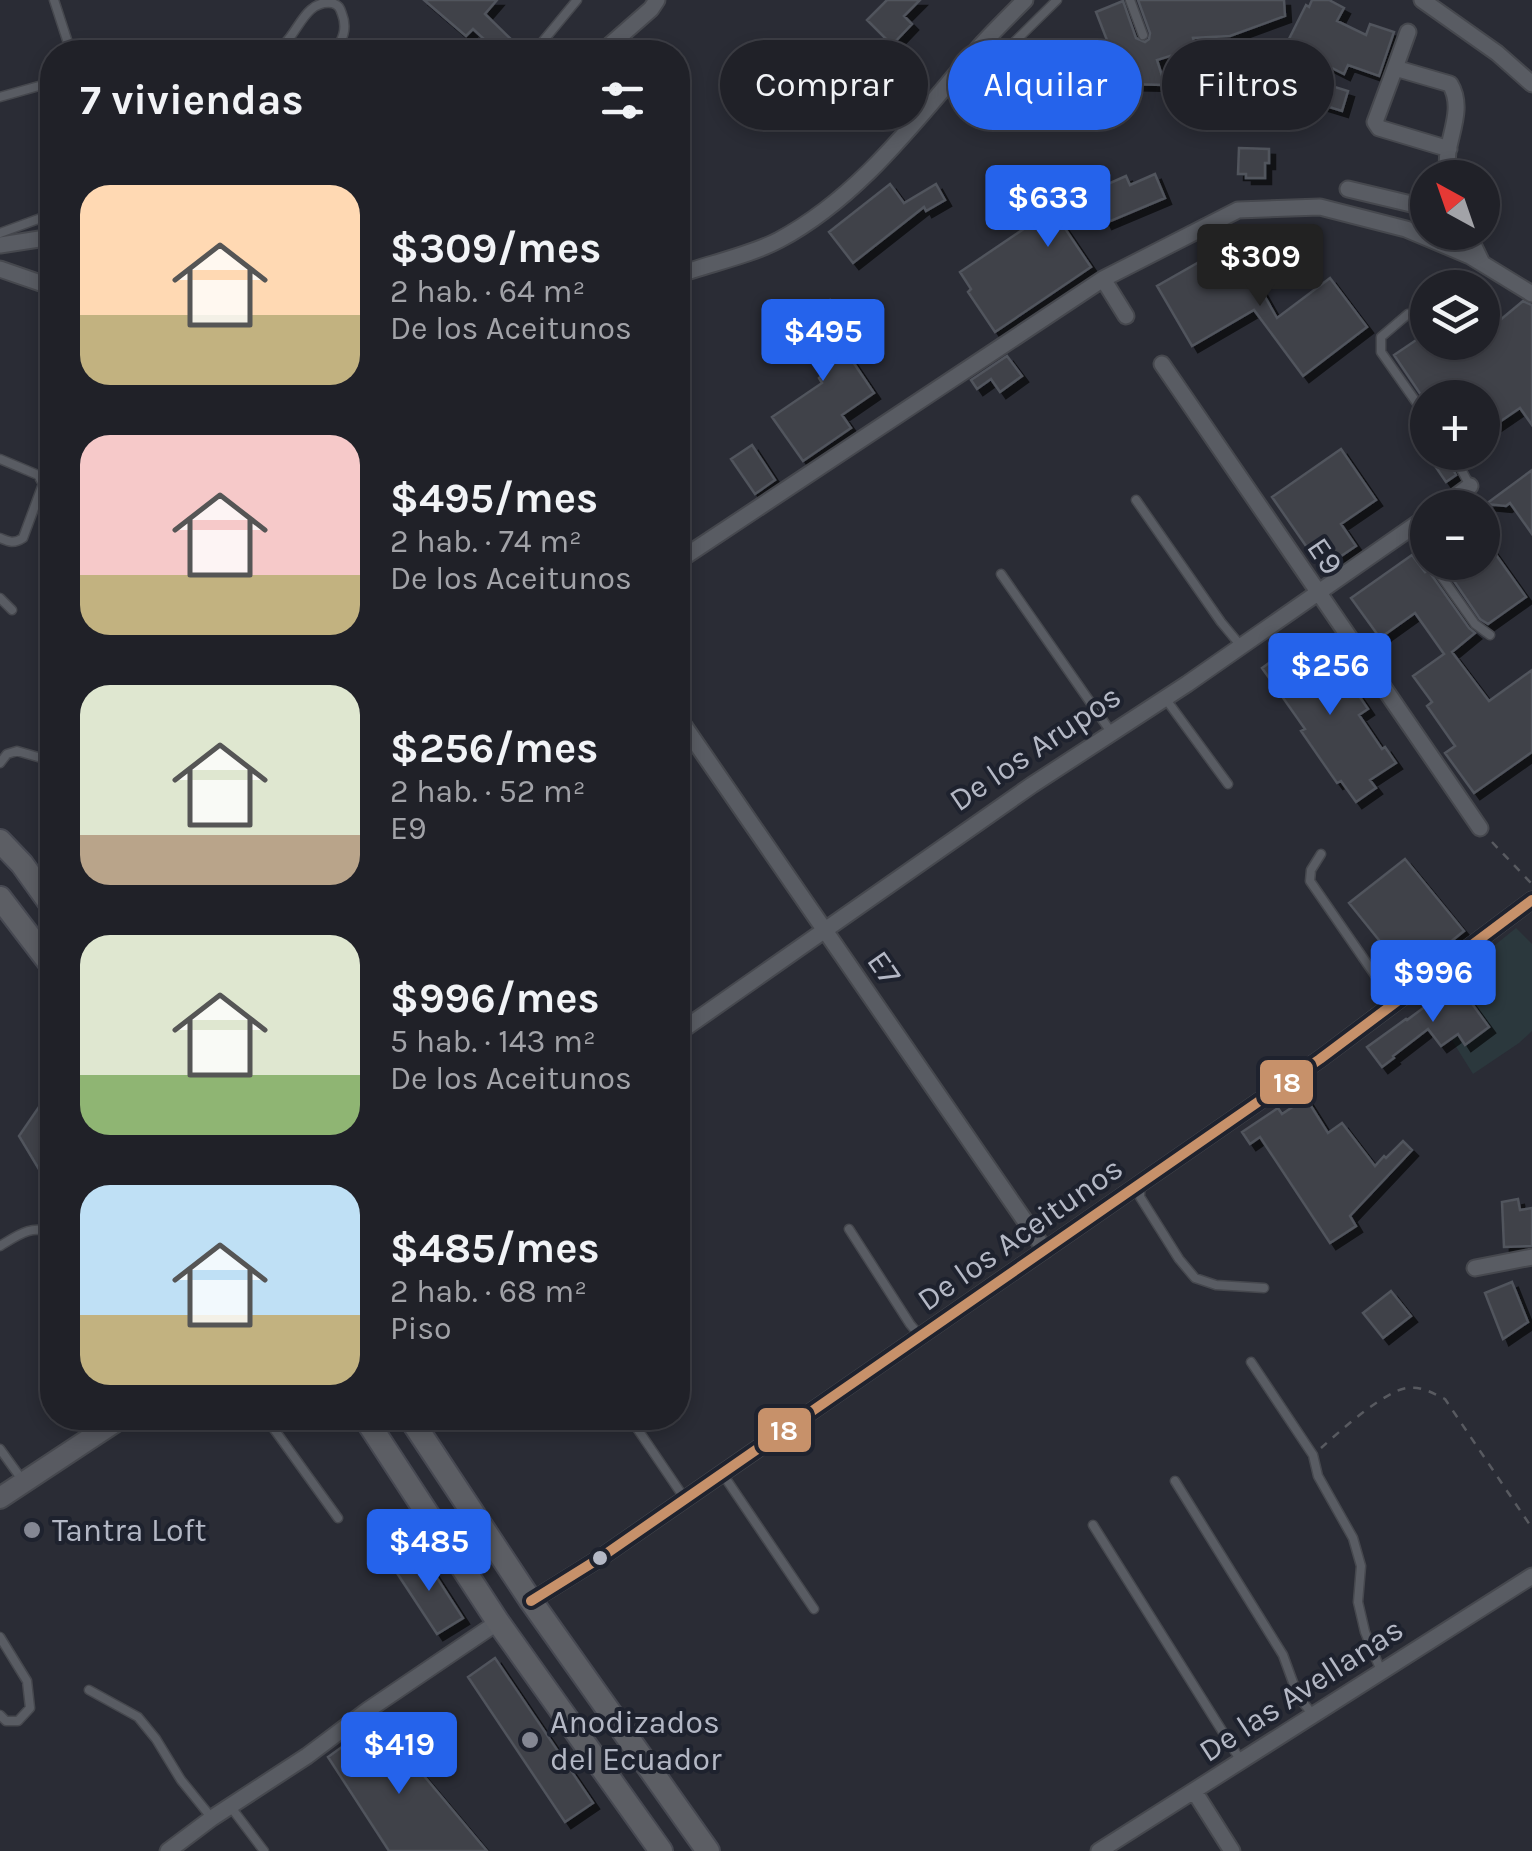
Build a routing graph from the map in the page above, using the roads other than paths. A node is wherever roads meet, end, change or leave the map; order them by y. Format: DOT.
graph roads {
  1 [pos="54,0"];
  2 [pos="577,0"];
  3 [pos="657,0"];
  4 [pos="1025,0"];
  5 [pos="1057,0"];
  6 [pos="1130,0"];
  7 [pos="1422,0"];
  8 [pos="1408,32"];
  9 [pos="1143,36"];
  10 [pos="67,40"];
  11 [pos="288,40"];
  12 [pos="342,40"];
  13 [pos="544,40"];
  14 [pos="616,40"];
  15 [pos="1396,68"];
  16 [pos="1532,84"];
  17 [pos="40,86"];
  18 [pos="941,92"];
  19 [pos="0,97"];
  20 [pos="1448,149"];
  21 [pos="1448,160"];
  22 [pos="1348,189"];
  23 [pos="1410,204"];
  24 [pos="40,219"];
  25 [pos="1219,220"];
  26 [pos="0,234"];
  27 [pos="40,240"];
  28 [pos="1286,244"];
  29 [pos="0,245"];
  30 [pos="1476,250"];
  31 [pos="1482,263"];
  32 [pos="0,269"];
  33 [pos="690,271"];
  34 [pos="1104,278"];
  35 [pos="40,283"];
  36 [pos="1532,294"];
  37 [pos="1408,314"];
  38 [pos="1126,316"];
  39 [pos="1162,364"];
  40 [pos="1410,393"];
  41 [pos="0,459"];
  42 [pos="1462,470"];
  43 [pos="40,480"];
  44 [pos="1470,486"];
  45 [pos="40,490"];
  46 [pos="1465,490"];
  47 [pos="1136,500"];
  48 [pos="1408,530"];
  49 [pos="1410,533"];
  50 [pos="0,538"];
  51 [pos="690,553"];
  52 [pos="1001,574"];
  53 [pos="1443,580"];
  54 [pos="1318,594"];
  55 [pos="0,598"];
  56 [pos="12,610"];
  57 [pos="1490,635"];
  58 [pos="1241,646"];
  59 [pos="1165,698"];
  60 [pos="1112,732"];
  61 [pos="690,734"];
  62 [pos="40,757"];
  63 [pos="0,763"];
  64 [pos="1228,784"];
  65 [pos="1480,828"];
  66 [pos="0,841"];
  67 [pos="1321,854"];
  68 [pos="40,889"];
  69 [pos="0,898"];
  70 [pos="1532,900"];
  71 [pos="824,929"];
  72 [pos="40,950"];
  73 [pos="1401,998"];
  74 [pos="690,1024"];
  75 [pos="1140,1184"];
  76 [pos="850,1228"];
  77 [pos="40,1230"];
  78 [pos="0,1246"];
  79 [pos="1046,1250"];
  80 [pos="1532,1257"];
  81 [pos="1475,1268"];
  82 [pos="1264,1288"];
  83 [pos="920,1336"];
  84 [pos="1251,1362"];
  85 [pos="99,1430"];
  86 [pos="275,1430"];
  87 [pos="373,1430"];
  88 [pos="418,1430"];
  89 [pos="638,1430"];
  90 [pos="0,1450"];
  91 [pos="722,1474"];
  92 [pos="23,1481"];
  93 [pos="1175,1481"];
  94 [pos="0,1498"];
  95 [pos="685,1498"];
  96 [pos="338,1518"];
  97 [pos="1093,1525"];
  98 [pos="1532,1576"];
  99 [pos="531,1600"];
  100 [pos="814,1609"];
  101 [pos="498,1622"];
  102 [pos="0,1637"];
  103 [pos="1382,1672"];
  104 [pos="89,1690"];
  105 [pos="0,1715"];
  106 [pos="1312,1716"];
  107 [pos="1241,1761"];
  108 [pos="1194,1791"];
  109 [pos="230,1806"];
  110 [pos="212,1818"];
  111 [pos="168,1851"];
  112 [pos="264,1851"];
  113 [pos="661,1851"];
  114 [pos="708,1851"];
  115 [pos="1099,1851"];
  116 [pos="1232,1851"];
  1 -- 10 [label="lane"];
  2 -- 13 [label="lane"];
  3 -- 14 [label="street"];
  4 -- 18 [label="street"];
  5 -- 18 [label="lane"];
  6 -- 9 [label="lane"];
  7 -- 16 [label="street"];
  8 -- 15 [label="street"];
  11 -- 12 [label="lane"];
  15 -- 20 [label="street"];
  15 -- 20 [label="street"];
  17 -- 19 [label="lane"];
  18 -- 33 [label="street"];
  20 -- 21 [label="street"];
  22 -- 23 [label="street"];
  24 -- 26 [label="lane"];
  25 -- 28 [label="lane"];
  25 -- 31 [label="street"];
  25 -- 34 [label="street"];
  27 -- 29 [label="street"];
  30 -- 31 [label="street"];
  31 -- 36 [label="street"];
  32 -- 35 [label="street"];
  34 -- 38 [label="street"];
  34 -- 51 [label="street"];
  37 -- 40 [label="lane"];
  39 -- 54 [label="street, E9"];
  41 -- 43 [label="lane"];
  42 -- 44 [label="lane"];
  44 -- 46 [label="street"];
  45 -- 50 [label="lane"];
  47 -- 58 [label="lane"];
  48 -- 49 [label="lane"];
  48 -- 54 [label="street, De los Arupos"];
  52 -- 60 [label="lane"];
  53 -- 57 [label="lane"];
  54 -- 58 [label="street, De los Arupos"];
  54 -- 65 [label="street, E9"];
  55 -- 56 [label="lane"];
  58 -- 59 [label="street, De los Arupos"];
  59 -- 60 [label="street, De los Arupos"];
  59 -- 64 [label="lane"];
  60 -- 71 [label="street, De los Arupos"];
  61 -- 71 [label="street, E7"];
  62 -- 63 [label="lane"];
  66 -- 68 [label="main road"];
  67 -- 73 [label="lane"];
  69 -- 72 [label="main road"];
  70 -- 73 [label="street, De los Aceitunos"];
  71 -- 74 [label="street, De los Arupos"];
  71 -- 79 [label="street, E7"];
  73 -- 75 [label="street, De los Aceitunos"];
  75 -- 79 [label="street, De los Aceitunos"];
  75 -- 82 [label="lane"];
  76 -- 83 [label="lane"];
  77 -- 78 [label="lane"];
  79 -- 83 [label="street, De los Aceitunos"];
  80 -- 81 [label="street"];
  83 -- 91 [label="street, De los Aceitunos"];
  84 -- 103 [label="lane"];
  85 -- 92 [label="street"];
  86 -- 96 [label="lane"];
  87 -- 101 [label="main road"];
  88 -- 99 [label="main road"];
  89 -- 95 [label="lane"];
  90 -- 92 [label="lane"];
  91 -- 95 [label="street, De los Aceitunos"];
  91 -- 100 [label="lane"];
  92 -- 94 [label="street"];
  93 -- 106 [label="lane"];
  95 -- 99 [label="street, De los Aceitunos"];
  97 -- 107 [label="lane"];
  98 -- 103 [label="street, De las Avellanas"];
  99 -- 114 [label="main road"];
  101 -- 109 [label="street"];
  101 -- 113 [label="main road"];
  102 -- 105 [label="lane"];
  103 -- 106 [label="street, De las Avellanas"];
  104 -- 110 [label="lane"];
  106 -- 107 [label="street, De las Avellanas"];
  107 -- 108 [label="street, De las Avellanas"];
  108 -- 115 [label="street, De las Avellanas"];
  108 -- 116 [label="street"];
  109 -- 110 [label="street"];
  109 -- 112 [label="lane"];
  110 -- 111 [label="street"];
}
